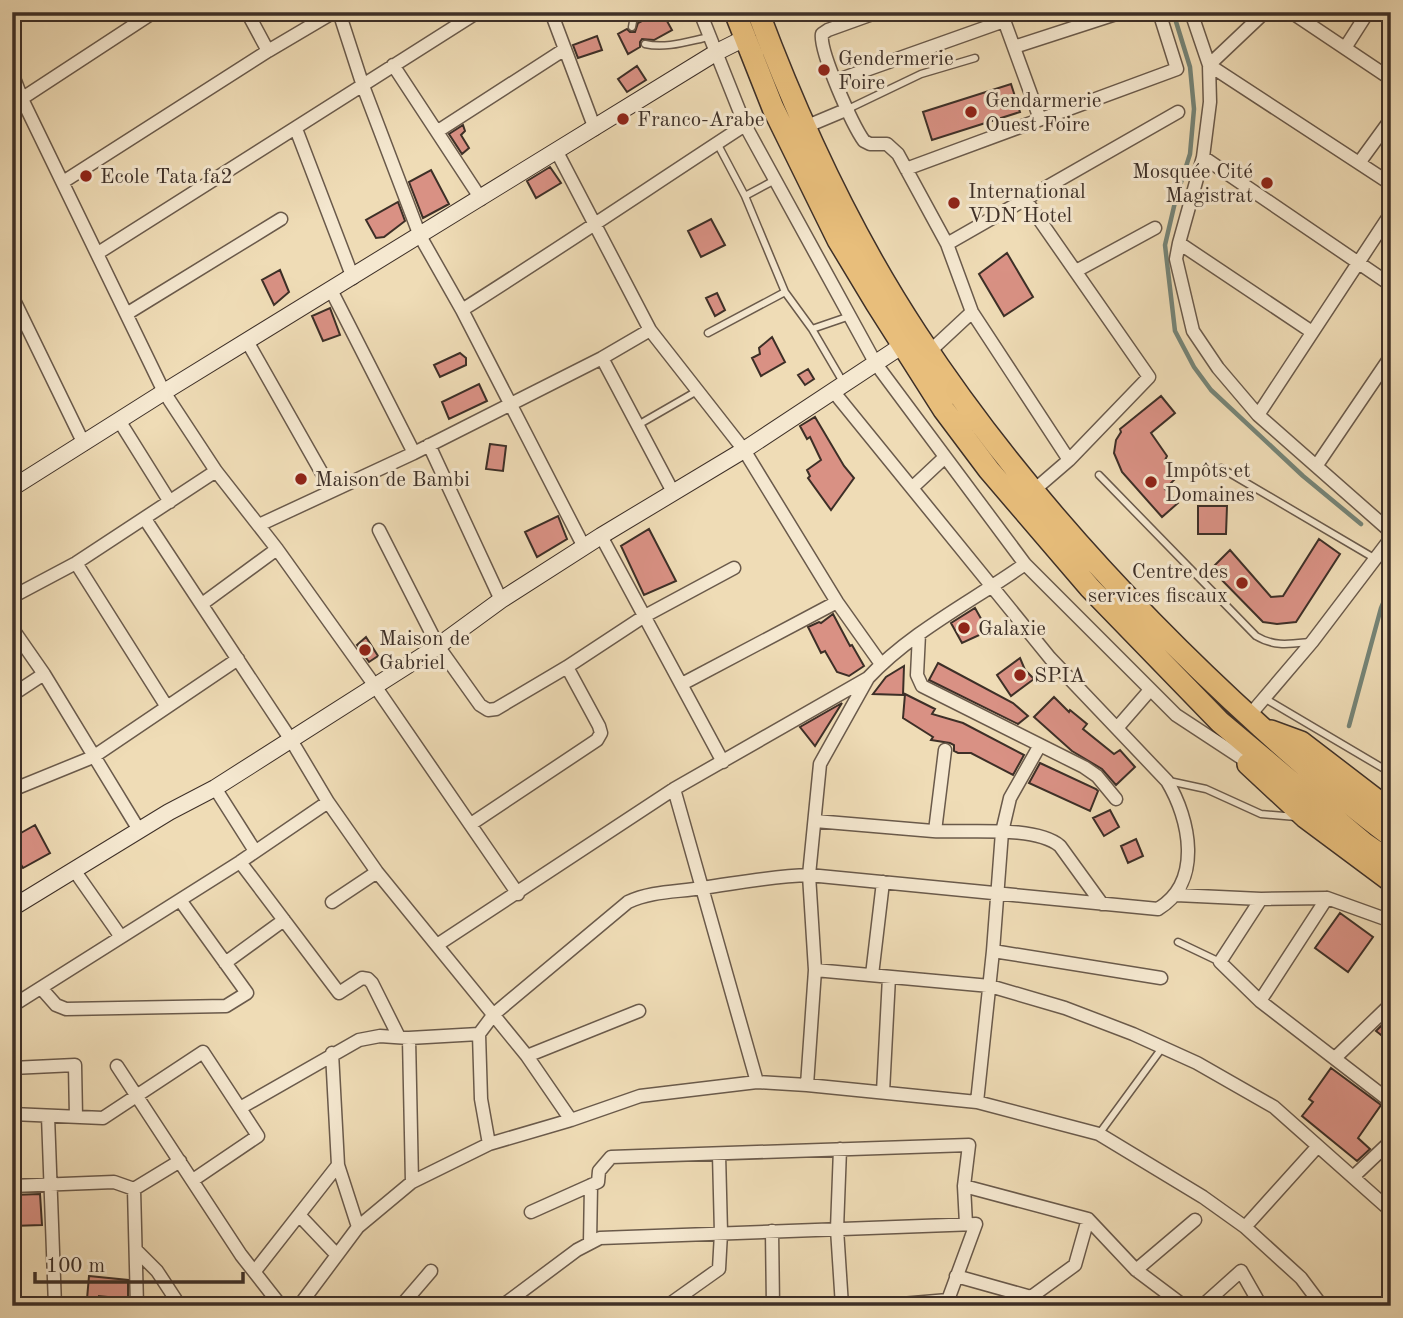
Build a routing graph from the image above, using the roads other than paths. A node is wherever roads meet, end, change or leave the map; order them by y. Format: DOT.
graph roads {
  1 [pos="154,12"];
  2 [pos="247,12"];
  3 [pos="337,12"];
  4 [pos="478,12"];
  5 [pos="551,12"];
  6 [pos="638,12"];
  7 [pos="699,12"];
  8 [pos="735,12"];
  9 [pos="758,12"];
  10 [pos="878,12"];
  11 [pos="1122,12"];
  12 [pos="1159,12"];
  13 [pos="1191,12"];
  14 [pos="1265,12"];
  15 [pos="1291,12"];
  16 [pos="1368,12"];
  17 [pos="1003,17"];
  18 [pos="632,27"];
  19 [pos="709,37"];
  20 [pos="745,38"];
  21 [pos="645,44"];
  22 [pos="1014,47"];
  23 [pos="1345,48"];
  24 [pos="565,50"];
  25 [pos="268,51"];
  26 [pos="717,52"];
  27 [pos="975,58"];
  28 [pos="393,65"];
  29 [pos="1209,65"];
  30 [pos="12,73"];
  31 [pos="1391,79"];
  32 [pos="835,81"];
  33 [pos="363,86"];
  34 [pos="17,102"];
  35 [pos="848,109"];
  36 [pos="1178,111"];
  37 [pos="1391,118"];
  38 [pos="1040,119"];
  39 [pos="745,125"];
  40 [pos="805,127"];
  41 [pos="296,129"];
  42 [pos="596,129"];
  43 [pos="438,131"];
  44 [pos="718,144"];
  45 [pos="557,152"];
  46 [pos="1203,157"];
  47 [pos="1360,163"];
  48 [pos="906,169"];
  49 [pos="775,180"];
  50 [pos="63,182"];
  51 [pos="1391,184"];
  52 [pos="745,196"];
  53 [pos="481,199"];
  54 [pos="1025,199"];
  55 [pos="1391,213"];
  56 [pos="281,219"];
  57 [pos="597,225"];
  58 [pos="1155,228"];
  59 [pos="420,236"];
  60 [pos="1179,243"];
  61 [pos="947,244"];
  62 [pos="99,253"];
  63 [pos="1358,263"];
  64 [pos="1076,271"];
  65 [pos="353,278"];
  66 [pos="1391,285"];
  67 [pos="331,290"];
  68 [pos="785,292"];
  69 [pos="12,296"];
  70 [pos="462,310"];
  71 [pos="972,312"];
  72 [pos="128,313"];
  73 [pos="850,316"];
  74 [pos="812,329"];
  75 [pos="650,330"];
  76 [pos="1312,332"];
  77 [pos="708,333"];
  78 [pos="247,341"];
  79 [pos="903,345"];
  80 [pos="929,352"];
  81 [pos="1391,356"];
  82 [pos="602,358"];
  83 [pos="876,364"];
  84 [pos="839,388"];
  85 [pos="697,391"];
  86 [pos="164,392"];
  87 [pos="511,403"];
  88 [pos="1258,415"];
  89 [pos="120,422"];
  90 [pos="637,425"];
  91 [pos="84,444"];
  92 [pos="429,445"];
  93 [pos="744,450"];
  94 [pos="414,453"];
  95 [pos="946,457"];
  96 [pos="1069,460"];
  97 [pos="1317,465"];
  98 [pos="1221,468"];
  99 [pos="216,471"];
  100 [pos="1099,475"];
  101 [pos="913,487"];
  102 [pos="12,488"];
  103 [pos="332,491"];
  104 [pos="1033,491"];
  105 [pos="673,492"];
  106 [pos="170,502"];
  107 [pos="145,519"];
  108 [pos="259,525"];
  109 [pos="379,530"];
  110 [pos="1391,533"];
  111 [pos="601,536"];
  112 [pos="1391,538"];
  113 [pos="584,547"];
  114 [pos="277,549"];
  115 [pos="1374,558"];
  116 [pos="76,563"];
  117 [pos="1025,564"];
  118 [pos="734,568"];
  119 [pos="993,587"];
  120 [pos="12,597"];
  121 [pos="500,600"];
  122 [pos="837,602"];
  123 [pos="202,604"];
  124 [pos="643,617"];
  125 [pos="12,628"];
  126 [pos="919,634"];
  127 [pos="1312,642"];
  128 [pos="438,646"];
  129 [pos="238,659"];
  130 [pos="881,664"];
  131 [pos="567,667"];
  132 [pos="44,674"];
  133 [pos="868,678"];
  134 [pos="682,684"];
  135 [pos="375,685"];
  136 [pos="1150,690"];
  137 [pos="12,695"];
  138 [pos="1264,698"];
  139 [pos="167,707"];
  140 [pos="1220,722"];
  141 [pos="1256,722"];
  142 [pos="1117,729"];
  143 [pos="291,740"];
  144 [pos="1040,745"];
  145 [pos="945,750"];
  146 [pos="93,757"];
  147 [pos="1243,759"];
  148 [pos="723,762"];
  149 [pos="1391,773"];
  150 [pos="1167,781"];
  151 [pos="215,788"];
  152 [pos="674,789"];
  153 [pos="12,790"];
  154 [pos="1116,799"];
  155 [pos="328,802"];
  156 [pos="1304,817"];
  157 [pos="815,821"];
  158 [pos="471,824"];
  159 [pos="1381,829"];
  160 [pos="139,830"];
  161 [pos="936,831"];
  162 [pos="1002,832"];
  163 [pos="255,851"];
  164 [pos="240,862"];
  165 [pos="1391,862"];
  166 [pos="74,870"];
  167 [pos="377,872"];
  168 [pos="809,875"];
  169 [pos="1391,881"];
  170 [pos="883,882"];
  171 [pos="704,888"];
  172 [pos="997,893"];
  173 [pos="518,894"];
  174 [pos="1176,895"];
  175 [pos="1327,898"];
  176 [pos="1261,899"];
  177 [pos="180,900"];
  178 [pos="332,902"];
  179 [pos="1102,904"];
  180 [pos="12,908"];
  181 [pos="285,920"];
  182 [pos="1391,921"];
  183 [pos="121,937"];
  184 [pos="1178,942"];
  185 [pos="437,945"];
  186 [pos="993,951"];
  187 [pos="225,962"];
  188 [pos="1220,962"];
  189 [pos="816,970"];
  190 [pos="872,975"];
  191 [pos="889,977"];
  192 [pos="1161,978"];
  193 [pos="990,986"];
  194 [pos="41,988"];
  195 [pos="1260,1001"];
  196 [pos="1391,1004"];
  197 [pos="12,1006"];
  198 [pos="639,1011"];
  199 [pos="494,1014"];
  200 [pos="479,1034"];
  201 [pos="404,1038"];
  202 [pos="1163,1047"];
  203 [pos="332,1053"];
  204 [pos="527,1056"];
  205 [pos="1335,1058"];
  206 [pos="117,1066"];
  207 [pos="12,1068"];
  208 [pos="757,1082"];
  209 [pos="807,1084"];
  210 [pos="883,1093"];
  211 [pos="137,1096"];
  212 [pos="977,1102"];
  213 [pos="1391,1102"];
  214 [pos="240,1108"];
  215 [pos="12,1114"];
  216 [pos="48,1116"];
  217 [pos="76,1117"];
  218 [pos="571,1120"];
  219 [pos="1099,1134"];
  220 [pos="1391,1142"];
  221 [pos="489,1144"];
  222 [pos="1318,1146"];
  223 [pos="840,1149"];
  224 [pos="719,1154"];
  225 [pos="180,1161"];
  226 [pos="338,1165"];
  227 [pos="1353,1177"];
  228 [pos="193,1180"];
  229 [pos="412,1182"];
  230 [pos="50,1185"];
  231 [pos="591,1185"];
  232 [pos="12,1186"];
  233 [pos="964,1186"];
  234 [pos="134,1189"];
  235 [pos="1391,1211"];
  236 [pos="531,1212"];
  237 [pos="299,1215"];
  238 [pos="1088,1219"];
  239 [pos="1195,1220"];
  240 [pos="966,1224"];
  241 [pos="358,1227"];
  242 [pos="1245,1227"];
  243 [pos="837,1229"];
  244 [pos="772,1231"];
  245 [pos="721,1233"];
  246 [pos="590,1242"];
  247 [pos="136,1250"];
  248 [pos="336,1254"];
  249 [pos="1136,1270"];
  250 [pos="255,1271"];
  251 [pos="431,1271"];
  252 [pos="957,1276"];
  253 [pos="55,1306"];
  254 [pos="137,1306"];
  255 [pos="180,1306"];
  256 [pos="281,1306"];
  257 [pos="299,1306"];
  258 [pos="401,1306"];
  259 [pos="502,1306"];
  260 [pos="667,1306"];
  261 [pos="773,1306"];
  262 [pos="842,1306"];
  263 [pos="878,1306"];
  264 [pos="1184,1306"];
  265 [pos="1202,1306"];
  266 [pos="1261,1306"];
  267 [pos="1322,1306"];
  1 -- 34 [label="street"];
  2 -- 25 [label="street"];
  3 -- 25 [label="street"];
  3 -- 33 [label="street"];
  4 -- 28 [label="street"];
  5 -- 24 [label="street"];
  6 -- 18 [label="lane"];
  7 -- 19 [label="street"];
  8 -- 20 [label="highway"];
  9 -- 40 [label="highway"];
  10 -- 32 [label="street"];
  11 -- 22 [label="street"];
  12 -- 38 [label="street"];
  13 -- 29 [label="street"];
  14 -- 29 [label="street"];
  15 -- 23 [label="street"];
  16 -- 23 [label="street"];
  17 -- 22 [label="street"];
  17 -- 32 [label="street"];
  19 -- 21 [label="lane"];
  19 -- 26 [label="street"];
  20 -- 26 [label="street"];
  20 -- 79 [label="highway"];
  22 -- 38 [label="street"];
  23 -- 31 [label="street"];
  24 -- 42 [label="street"];
  24 -- 43 [label="street"];
  25 -- 50 [label="street"];
  26 -- 39 [label="street"];
  26 -- 42 [label="street"];
  27 -- 35 [label="lane"];
  28 -- 33 [label="street"];
  28 -- 43 [label="street"];
  29 -- 46 [label="street"];
  29 -- 47 [label="street"];
  30 -- 34 [label="street"];
  32 -- 35 [label="street"];
  33 -- 41 [label="street"];
  33 -- 59 [label="street"];
  34 -- 50 [label="street"];
  35 -- 40 [label="street"];
  35 -- 48 [label="street"];
  36 -- 54 [label="street"];
  37 -- 47 [label="street"];
  38 -- 48 [label="street"];
  39 -- 44 [label="street"];
  39 -- 49 [label="street"];
  40 -- 80 [label="highway"];
  41 -- 62 [label="street"];
  41 -- 65 [label="street"];
  42 -- 45 [label="street"];
  43 -- 53 [label="street"];
  44 -- 52 [label="lane"];
  44 -- 57 [label="street"];
  45 -- 53 [label="street"];
  45 -- 57 [label="street"];
  46 -- 60 [label="street"];
  46 -- 63 [label="street"];
  47 -- 51 [label="street"];
  48 -- 61 [label="street"];
  49 -- 52 [label="lane"];
  49 -- 73 [label="street"];
  50 -- 62 [label="street"];
  52 -- 68 [label="lane"];
  53 -- 59 [label="street"];
  54 -- 61 [label="street"];
  54 -- 64 [label="street"];
  55 -- 63 [label="street"];
  56 -- 72 [label="street"];
  57 -- 70 [label="street"];
  57 -- 75 [label="street"];
  58 -- 64 [label="street"];
  59 -- 65 [label="street"];
  59 -- 70 [label="street"];
  60 -- 76 [label="street"];
  60 -- 88 [label="street"];
  61 -- 71 [label="street"];
  62 -- 72 [label="street"];
  63 -- 66 [label="street"];
  63 -- 76 [label="street"];
  64 -- 96 [label="street"];
  65 -- 67 [label="street"];
  67 -- 78 [label="street"];
  67 -- 94 [label="street"];
  68 -- 74 [label="lane"];
  68 -- 77 [label="lane"];
  69 -- 91 [label="street"];
  70 -- 87 [label="street"];
  71 -- 80 [label="street"];
  71 -- 96 [label="street"];
  72 -- 86 [label="street"];
  73 -- 74 [label="lane"];
  73 -- 83 [label="street"];
  74 -- 84 [label="lane"];
  75 -- 82 [label="street"];
  75 -- 85 [label="street"];
  76 -- 88 [label="street"];
  78 -- 86 [label="street"];
  78 -- 103 [label="street"];
  79 -- 83 [label="street"];
  79 -- 140 [label="highway"];
  80 -- 104 [label="highway"];
  81 -- 97 [label="street"];
  82 -- 87 [label="street"];
  82 -- 90 [label="street"];
  83 -- 84 [label="street"];
  83 -- 95 [label="street"];
  84 -- 93 [label="street"];
  84 -- 101 [label="street"];
  85 -- 90 [label="lane"];
  85 -- 93 [label="street"];
  86 -- 89 [label="street"];
  86 -- 99 [label="street"];
  87 -- 92 [label="street"];
  87 -- 113 [label="street"];
  88 -- 97 [label="street"];
  89 -- 91 [label="street"];
  89 -- 106 [label="street"];
  90 -- 105 [label="street"];
  91 -- 102 [label="street"];
  92 -- 94 [label="street"];
  92 -- 121 [label="street"];
  93 -- 105 [label="street"];
  93 -- 122 [label="street"];
  94 -- 103 [label="street"];
  95 -- 101 [label="street"];
  95 -- 117 [label="street"];
  96 -- 104 [label="street"];
  97 -- 110 [label="street"];
  98 -- 115 [label="lane"];
  99 -- 106 [label="street"];
  99 -- 108 [label="street"];
  100 -- 127 [label="lane"];
  101 -- 119 [label="street"];
  103 -- 108 [label="street"];
  104 -- 141 [label="highway"];
  105 -- 111 [label="street"];
  106 -- 107 [label="street"];
  107 -- 116 [label="street"];
  107 -- 123 [label="street"];
  108 -- 114 [label="street"];
  109 -- 128 [label="street"];
  111 -- 113 [label="street"];
  111 -- 124 [label="street"];
  112 -- 115 [label="street"];
  113 -- 121 [label="street"];
  114 -- 123 [label="street"];
  114 -- 135 [label="street"];
  115 -- 127 [label="street"];
  116 -- 120 [label="street"];
  116 -- 139 [label="street"];
  117 -- 119 [label="street"];
  117 -- 136 [label="street"];
  118 -- 124 [label="street"];
  119 -- 126 [label="street"];
  119 -- 142 [label="street"];
  121 -- 128 [label="street"];
  122 -- 130 [label="street"];
  122 -- 134 [label="street"];
  123 -- 129 [label="street"];
  124 -- 131 [label="street"];
  124 -- 134 [label="street"];
  125 -- 132 [label="street"];
  126 -- 130 [label="street"];
  126 -- 144 [label="street"];
  127 -- 138 [label="street"];
  128 -- 131 [label="street"];
  128 -- 135 [label="street"];
  129 -- 139 [label="street"];
  129 -- 143 [label="street"];
  130 -- 133 [label="street"];
  131 -- 158 [label="street"];
  132 -- 137 [label="street"];
  132 -- 146 [label="street"];
  133 -- 148 [label="street"];
  133 -- 157 [label="street"];
  134 -- 148 [label="street"];
  135 -- 143 [label="street"];
  135 -- 158 [label="street"];
  136 -- 142 [label="street"];
  136 -- 147 [label="street"];
  138 -- 141 [label="street"];
  138 -- 149 [label="lane"];
  139 -- 146 [label="street"];
  140 -- 147 [label="highway"];
  140 -- 159 [label="highway"];
  141 -- 159 [label="highway"];
  142 -- 150 [label="street"];
  143 -- 151 [label="street"];
  143 -- 155 [label="street"];
  144 -- 154 [label="street"];
  144 -- 162 [label="street"];
  145 -- 161 [label="street"];
  146 -- 153 [label="street"];
  146 -- 160 [label="street"];
  147 -- 156 [label="highway"];
  148 -- 152 [label="street"];
  150 -- 156 [label="lane"];
  150 -- 174 [label="street"];
  151 -- 160 [label="street"];
  151 -- 163 [label="street"];
  152 -- 171 [label="street"];
  152 -- 173 [label="street"];
  155 -- 163 [label="street"];
  155 -- 167 [label="street"];
  156 -- 169 [label="highway"];
  157 -- 161 [label="street"];
  157 -- 168 [label="street"];
  158 -- 173 [label="street"];
  159 -- 165 [label="highway"];
  160 -- 166 [label="street"];
  161 -- 162 [label="street"];
  162 -- 172 [label="street"];
  162 -- 179 [label="street"];
  163 -- 164 [label="street"];
  164 -- 177 [label="street"];
  164 -- 181 [label="street"];
  166 -- 180 [label="street"];
  166 -- 183 [label="street"];
  167 -- 178 [label="street"];
  167 -- 185 [label="street"];
  168 -- 170 [label="street"];
  168 -- 171 [label="street"];
  168 -- 189 [label="street"];
  170 -- 172 [label="street"];
  170 -- 190 [label="street"];
  171 -- 199 [label="street"];
  171 -- 208 [label="street"];
  172 -- 179 [label="street"];
  172 -- 186 [label="street"];
  173 -- 185 [label="street"];
  174 -- 176 [label="street"];
  174 -- 179 [label="street"];
  175 -- 176 [label="street"];
  175 -- 182 [label="street"];
  175 -- 195 [label="street"];
  176 -- 188 [label="street"];
  177 -- 183 [label="street"];
  177 -- 187 [label="street"];
  181 -- 187 [label="street"];
  181 -- 201 [label="street"];
  183 -- 194 [label="street"];
  184 -- 188 [label="lane"];
  185 -- 199 [label="street"];
  186 -- 192 [label="street"];
  186 -- 193 [label="street"];
  187 -- 194 [label="street"];
  188 -- 195 [label="street"];
  189 -- 190 [label="street"];
  189 -- 209 [label="street"];
  190 -- 191 [label="street"];
  191 -- 193 [label="street"];
  191 -- 210 [label="street"];
  193 -- 202 [label="street"];
  193 -- 212 [label="street"];
  194 -- 197 [label="street"];
  195 -- 205 [label="street"];
  196 -- 205 [label="street"];
  198 -- 204 [label="street"];
  199 -- 200 [label="street"];
  199 -- 204 [label="street"];
  200 -- 201 [label="street"];
  200 -- 221 [label="street"];
  201 -- 203 [label="street"];
  201 -- 229 [label="street"];
  202 -- 219 [label="lane"];
  202 -- 222 [label="street"];
  203 -- 214 [label="street"];
  203 -- 226 [label="street"];
  204 -- 218 [label="street"];
  205 -- 213 [label="street"];
  206 -- 211 [label="street"];
  207 -- 217 [label="street"];
  208 -- 209 [label="street"];
  208 -- 218 [label="street"];
  209 -- 210 [label="street"];
  210 -- 212 [label="street"];
  211 -- 214 [label="street"];
  211 -- 217 [label="street"];
  211 -- 225 [label="street"];
  212 -- 219 [label="street"];
  214 -- 228 [label="street"];
  215 -- 216 [label="street"];
  216 -- 217 [label="street"];
  216 -- 230 [label="street"];
  218 -- 221 [label="street"];
  219 -- 242 [label="street"];
  220 -- 227 [label="street"];
  221 -- 229 [label="street"];
  222 -- 227 [label="street"];
  222 -- 242 [label="street"];
  223 -- 224 [label="street"];
  223 -- 233 [label="street"];
  223 -- 243 [label="street"];
  224 -- 231 [label="street"];
  224 -- 245 [label="street"];
  225 -- 228 [label="street"];
  225 -- 234 [label="street"];
  226 -- 237 [label="street"];
  226 -- 241 [label="street"];
  227 -- 235 [label="street"];
  228 -- 250 [label="street"];
  229 -- 241 [label="street"];
  230 -- 232 [label="street"];
  230 -- 234 [label="street"];
  230 -- 253 [label="street"];
  231 -- 236 [label="street"];
  231 -- 246 [label="street"];
  233 -- 238 [label="street"];
  233 -- 240 [label="street"];
  234 -- 247 [label="street"];
  237 -- 248 [label="street"];
  237 -- 250 [label="street"];
  238 -- 249 [label="street"];
  238 -- 252 [label="street"];
  239 -- 249 [label="street"];
  240 -- 243 [label="street"];
  240 -- 252 [label="street"];
  241 -- 248 [label="street"];
  242 -- 267 [label="street"];
  243 -- 244 [label="street"];
  243 -- 262 [label="street"];
  244 -- 245 [label="street"];
  244 -- 261 [label="street"];
  245 -- 246 [label="street"];
  245 -- 260 [label="street"];
  246 -- 259 [label="street"];
  247 -- 254 [label="street"];
  247 -- 255 [label="street"];
  248 -- 257 [label="street"];
  249 -- 264 [label="street"];
  250 -- 256 [label="street"];
  251 -- 258 [label="street"];
  252 -- 263 [label="street"];
  265 -- 266 [label="street"];
}
